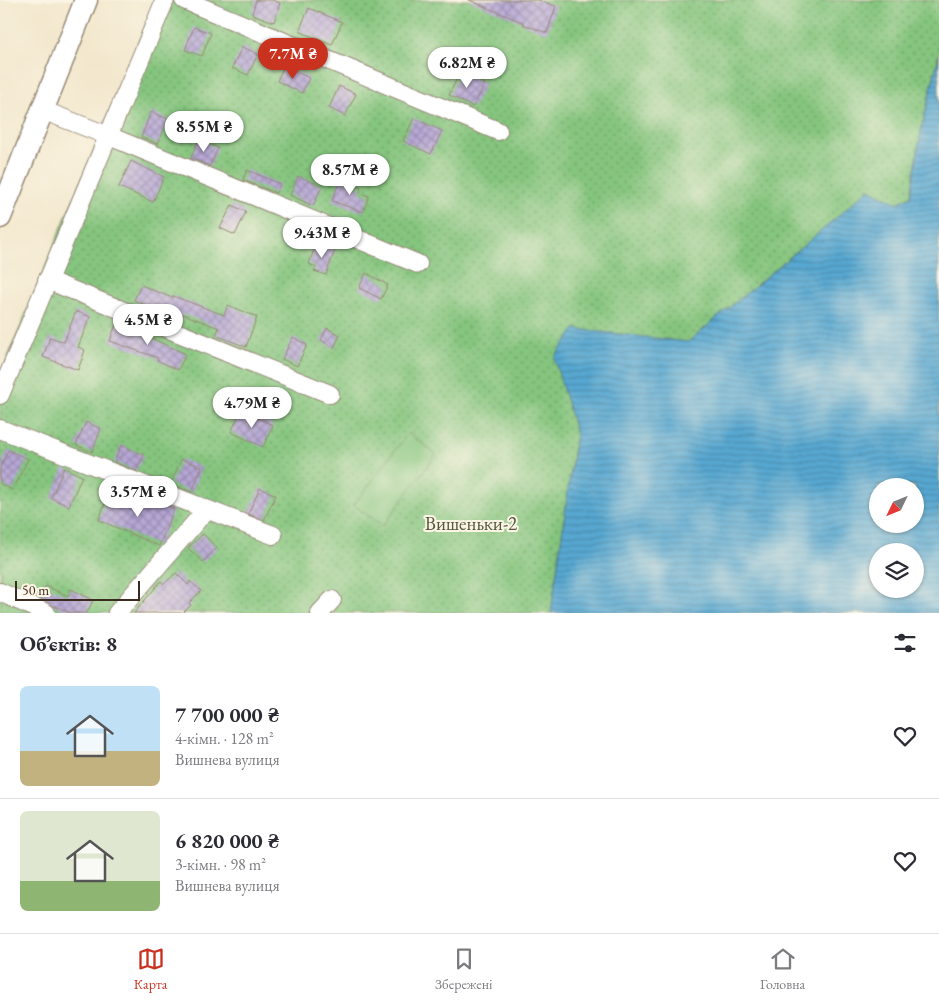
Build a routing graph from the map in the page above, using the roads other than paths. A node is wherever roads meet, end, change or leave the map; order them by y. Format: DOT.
graph roads {
  1 [pos="86,0"];
  2 [pos="165,0"];
  3 [pos="184,0"];
  4 [pos="42,110"];
  5 [pos="498,131"];
  6 [pos="109,136"];
  7 [pos="0,217"];
  8 [pos="418,264"];
  9 [pos="48,280"];
  10 [pos="330,394"];
  11 [pos="0,395"];
  12 [pos="0,430"];
  13 [pos="206,510"];
  14 [pos="272,535"];
  15 [pos="0,592"];
  16 [pos="46,613"];
  17 [pos="117,613"];
  1 -- 4 [label="street"];
  2 -- 6 [label="street"];
  3 -- 5 [label="street"];
  4 -- 6 [label="street"];
  4 -- 7 [label="street"];
  6 -- 8 [label="street"];
  6 -- 9 [label="street"];
  9 -- 10 [label="street"];
  9 -- 11 [label="street"];
  12 -- 13 [label="street"];
  13 -- 14 [label="street"];
  13 -- 17 [label="street"];
  15 -- 16 [label="street"];
}
